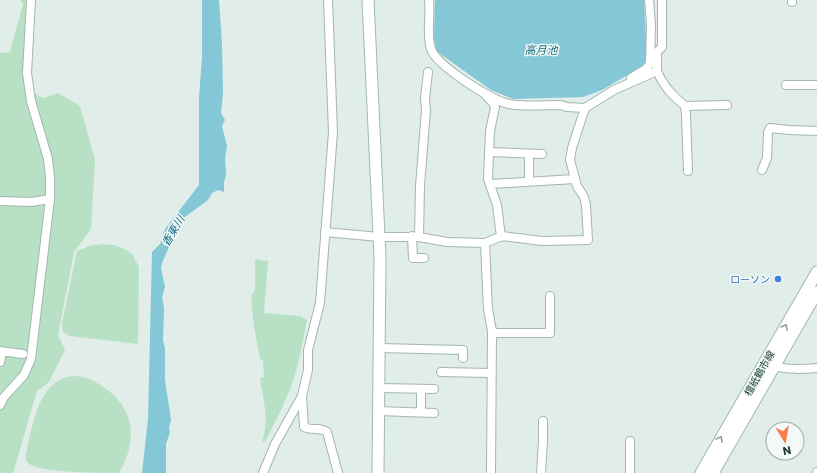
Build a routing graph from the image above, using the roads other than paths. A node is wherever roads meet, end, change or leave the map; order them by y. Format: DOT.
graph roads {
  1 [pos="31,0"];
  2 [pos="328,0"];
  3 [pos="368,0"];
  4 [pos="429,0"];
  5 [pos="648,0"];
  6 [pos="662,0"];
  7 [pos="657,71"];
  8 [pos="428,72"];
  9 [pos="786,85"];
  10 [pos="817,85"];
  11 [pos="614,90"];
  12 [pos="482,92"];
  13 [pos="561,105"];
  14 [pos="727,105"];
  15 [pos="684,106"];
  16 [pos="584,108"];
  17 [pos="817,131"];
  18 [pos="489,152"];
  19 [pos="529,154"];
  20 [pos="542,154"];
  21 [pos="762,170"];
  22 [pos="688,171"];
  23 [pos="575,179"];
  24 [pos="529,181"];
  25 [pos="490,184"];
  26 [pos="50,199"];
  27 [pos="0,201"];
  28 [pos="325,232"];
  29 [pos="379,237"];
  30 [pos="416,237"];
  31 [pos="501,237"];
  32 [pos="485,243"];
  33 [pos="424,258"];
  34 [pos="817,272"];
  35 [pos="817,292"];
  36 [pos="550,296"];
  37 [pos="492,333"];
  38 [pos="379,348"];
  39 [pos="1,352"];
  40 [pos="23,354"];
  41 [pos="463,358"];
  42 [pos="0,362"];
  43 [pos="774,366"];
  44 [pos="817,368"];
  45 [pos="441,372"];
  46 [pos="491,373"];
  47 [pos="379,388"];
  48 [pos="421,389"];
  49 [pos="434,389"];
  50 [pos="302,396"];
  51 [pos="0,404"];
  52 [pos="378,411"];
  53 [pos="421,412"];
  54 [pos="434,412"];
  55 [pos="543,421"];
  56 [pos="630,441"];
  57 [pos="263,473"];
  58 [pos="338,473"];
  59 [pos="378,473"];
  60 [pos="490,473"];
  61 [pos="541,473"];
  62 [pos="630,473"];
  63 [pos="701,473"];
  64 [pos="712,473"];
  1 -- 26 [label="street"];
  2 -- 28 [label="street"];
  3 -- 29 [label="street"];
  4 -- 12 [label="street"];
  5 -- 11 [label="street"];
  6 -- 7 [label="street"];
  7 -- 11 [label="street"];
  7 -- 15 [label="street"];
  8 -- 30 [label="street"];
  9 -- 10 [label="street"];
  11 -- 13 [label="street"];
  11 -- 16 [label="street"];
  12 -- 13 [label="street"];
  12 -- 18 [label="street"];
  13 -- 16 [label="street"];
  14 -- 15 [label="street"];
  15 -- 22 [label="street"];
  16 -- 23 [label="street"];
  17 -- 21 [label="street"];
  18 -- 19 [label="street"];
  18 -- 25 [label="street"];
  19 -- 20 [label="street"];
  19 -- 24 [label="street"];
  23 -- 24 [label="street"];
  23 -- 31 [label="street"];
  24 -- 25 [label="street"];
  25 -- 31 [label="street"];
  26 -- 27 [label="street"];
  26 -- 51 [label="street"];
  28 -- 29 [label="street"];
  28 -- 50 [label="street"];
  29 -- 30 [label="street"];
  29 -- 38 [label="street"];
  30 -- 32 [label="street"];
  30 -- 33 [label="street"];
  31 -- 32 [label="street"];
  32 -- 37 [label="street"];
  63 -- 34 [label="street, 檀紙鶴市線, one-way"];
  35 -- 43 [label="street, 檀紙鶴市線"];
  36 -- 37 [label="street"];
  37 -- 46 [label="street"];
  38 -- 41 [label="street"];
  38 -- 47 [label="street"];
  39 -- 40 [label="street"];
  39 -- 42 [label="street"];
  43 -- 44 [label="street"];
  43 -- 64 [label="street, 檀紙鶴市線"];
  45 -- 46 [label="street"];
  46 -- 60 [label="street"];
  47 -- 48 [label="street"];
  47 -- 52 [label="street"];
  48 -- 49 [label="street"];
  48 -- 53 [label="street"];
  50 -- 57 [label="street"];
  50 -- 58 [label="street"];
  52 -- 53 [label="street"];
  52 -- 59 [label="street"];
  53 -- 54 [label="street"];
  55 -- 61 [label="street"];
  56 -- 62 [label="street"];
}
